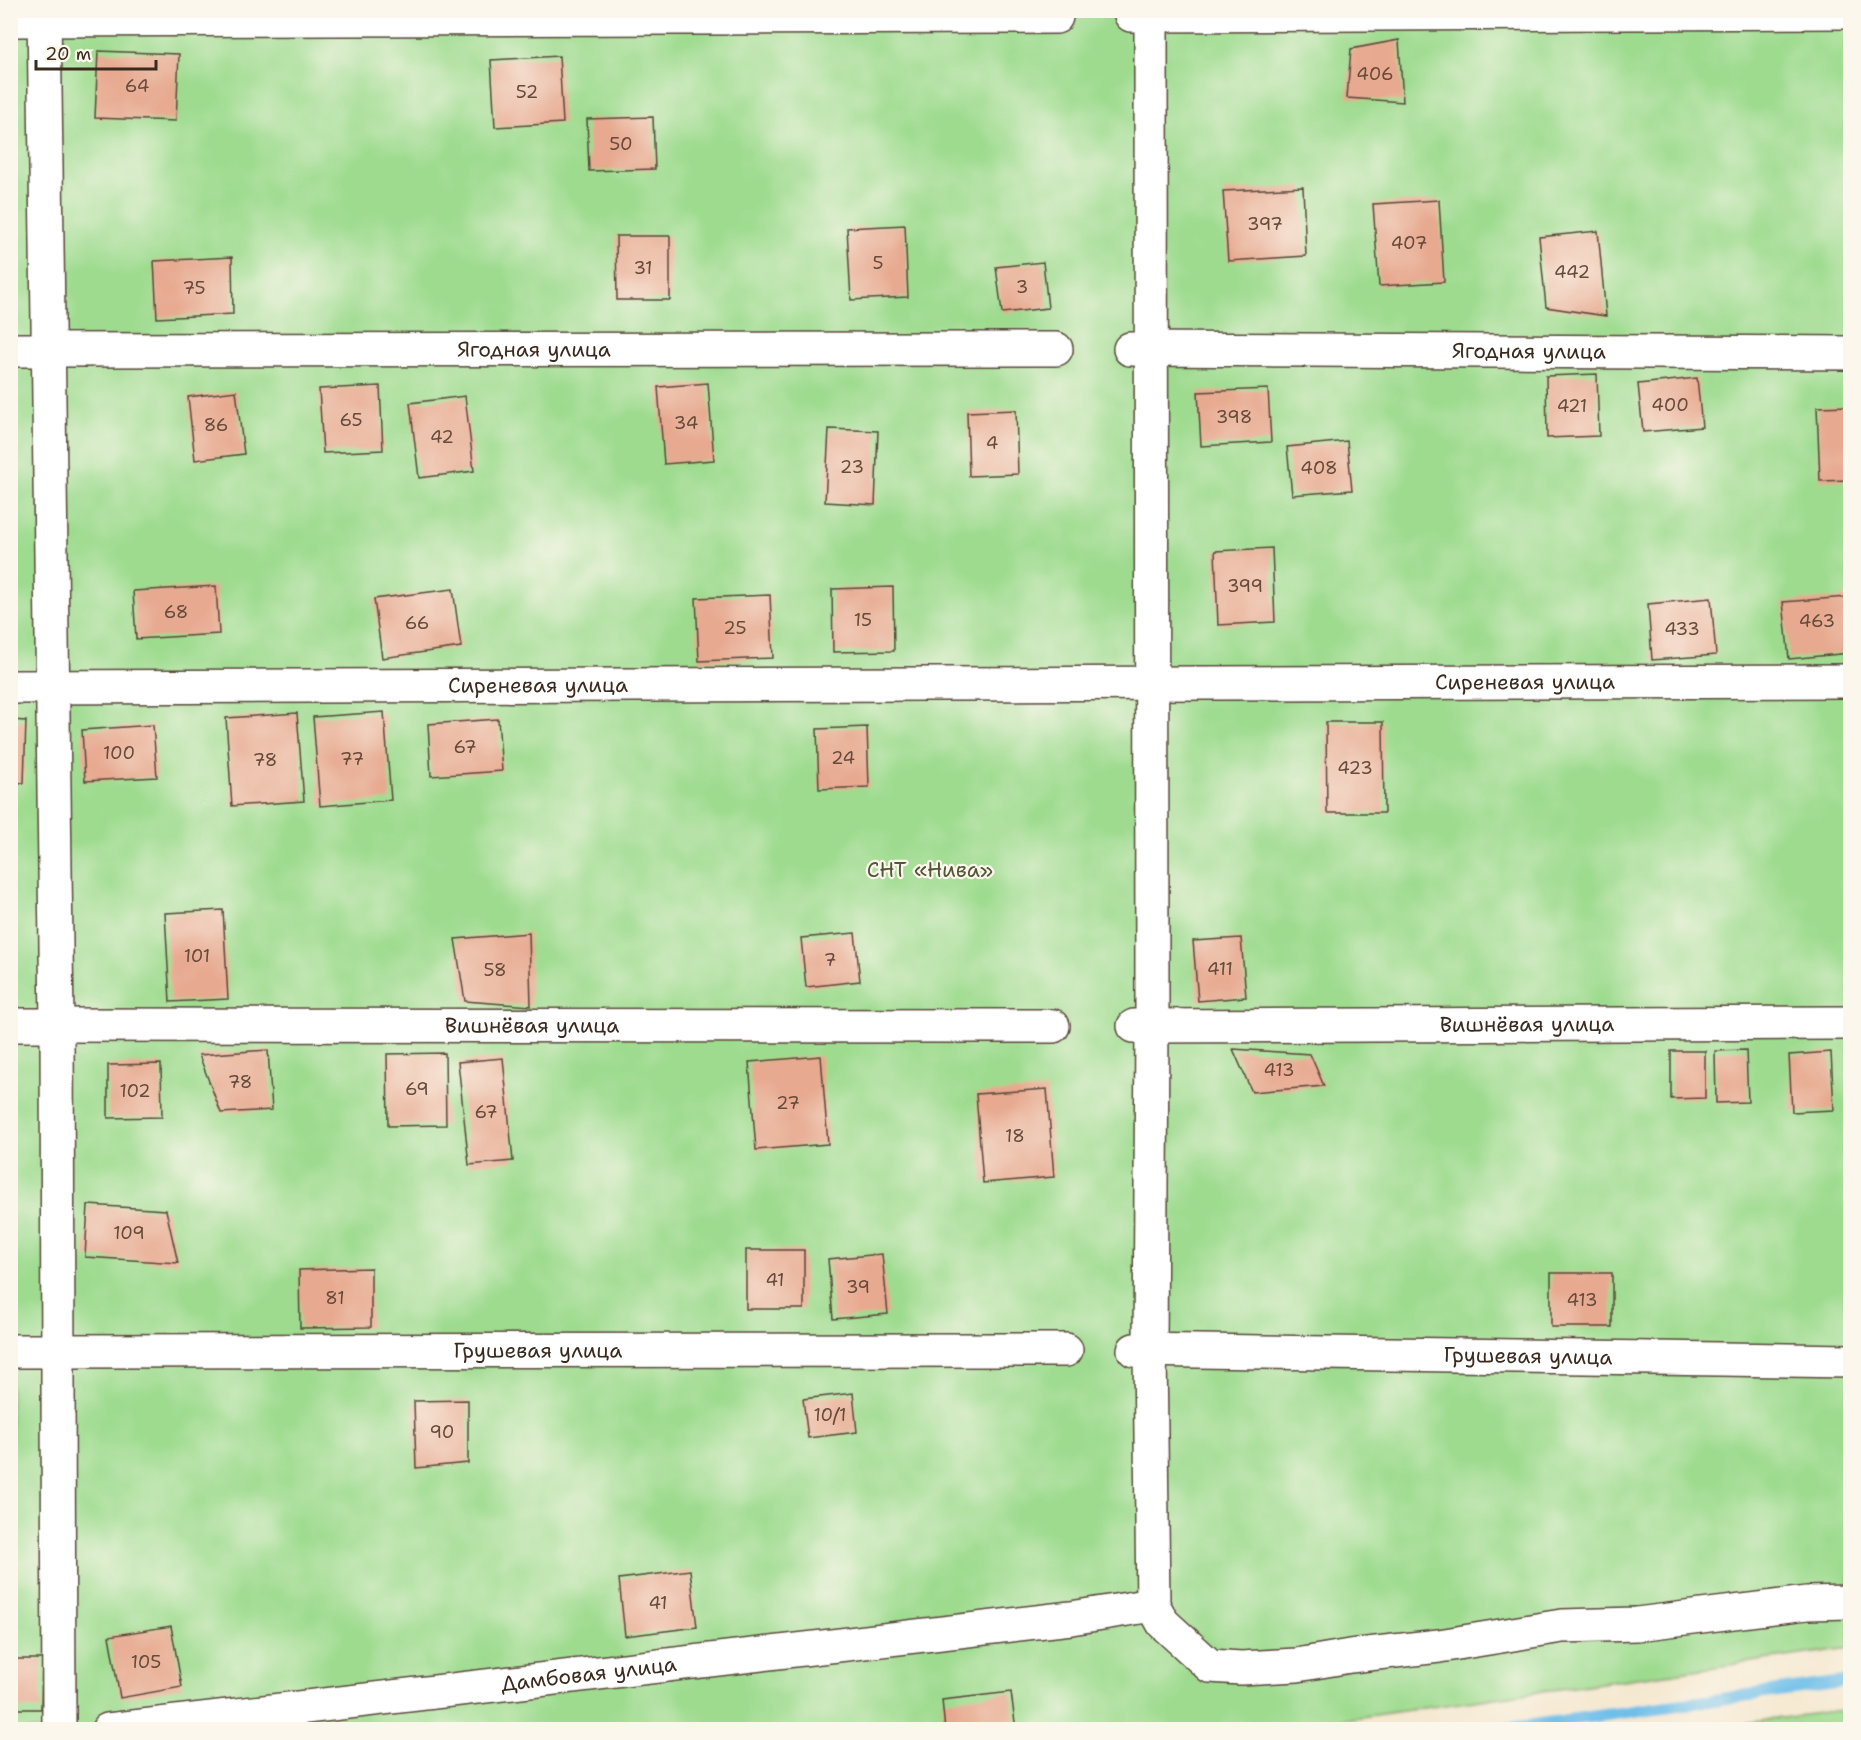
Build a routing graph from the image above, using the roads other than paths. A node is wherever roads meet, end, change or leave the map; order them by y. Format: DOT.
graph roads {
  1 [pos="1851,12"];
  2 [pos="1144,14"];
  3 [pos="44,15"];
  4 [pos="1056,17"];
  5 [pos="10,20"];
  6 [pos="1056,349"];
  7 [pos="1140,349"];
  8 [pos="10,350"];
  9 [pos="47,350"];
  10 [pos="1851,353"];
  11 [pos="1851,681"];
  12 [pos="1151,684"];
  13 [pos="10,687"];
  14 [pos="52,687"];
  15 [pos="1851,1023"];
  16 [pos="10,1025"];
  17 [pos="57,1025"];
  18 [pos="1143,1025"];
  19 [pos="1053,1026"];
  20 [pos="1066,1350"];
  21 [pos="1142,1350"];
  22 [pos="10,1351"];
  23 [pos="59,1351"];
  24 [pos="1851,1361"];
  25 [pos="1851,1602"];
  26 [pos="1153,1605"];
  27 [pos="59,1730"];
  28 [pos="108,1730"];
  1 -- 2 [label="street"];
  2 -- 7 [label="street"];
  3 -- 4 [label="street"];
  3 -- 5 [label="street"];
  3 -- 9 [label="street"];
  6 -- 9 [label="street, Ягодная улица"];
  7 -- 10 [label="street, Ягодная улица"];
  7 -- 12 [label="street"];
  8 -- 9 [label="street, Ягодная улица"];
  9 -- 14 [label="street"];
  11 -- 12 [label="street, Сиреневая улица"];
  12 -- 14 [label="street, Сиреневая улица"];
  12 -- 18 [label="street"];
  13 -- 14 [label="street, Сиреневая улица"];
  14 -- 17 [label="street"];
  15 -- 18 [label="street, Вишнёвая улица"];
  16 -- 17 [label="street, Вишнёвая улица"];
  17 -- 19 [label="street, Вишнёвая улица"];
  17 -- 23 [label="street"];
  18 -- 21 [label="street"];
  20 -- 23 [label="street, Грушевая улица"];
  21 -- 24 [label="street, Грушевая улица"];
  21 -- 26 [label="street"];
  22 -- 23 [label="street, Грушевая улица"];
  23 -- 27 [label="street"];
  25 -- 26 [label="street"];
  26 -- 28 [label="street, Дамбовая улица"];
}
